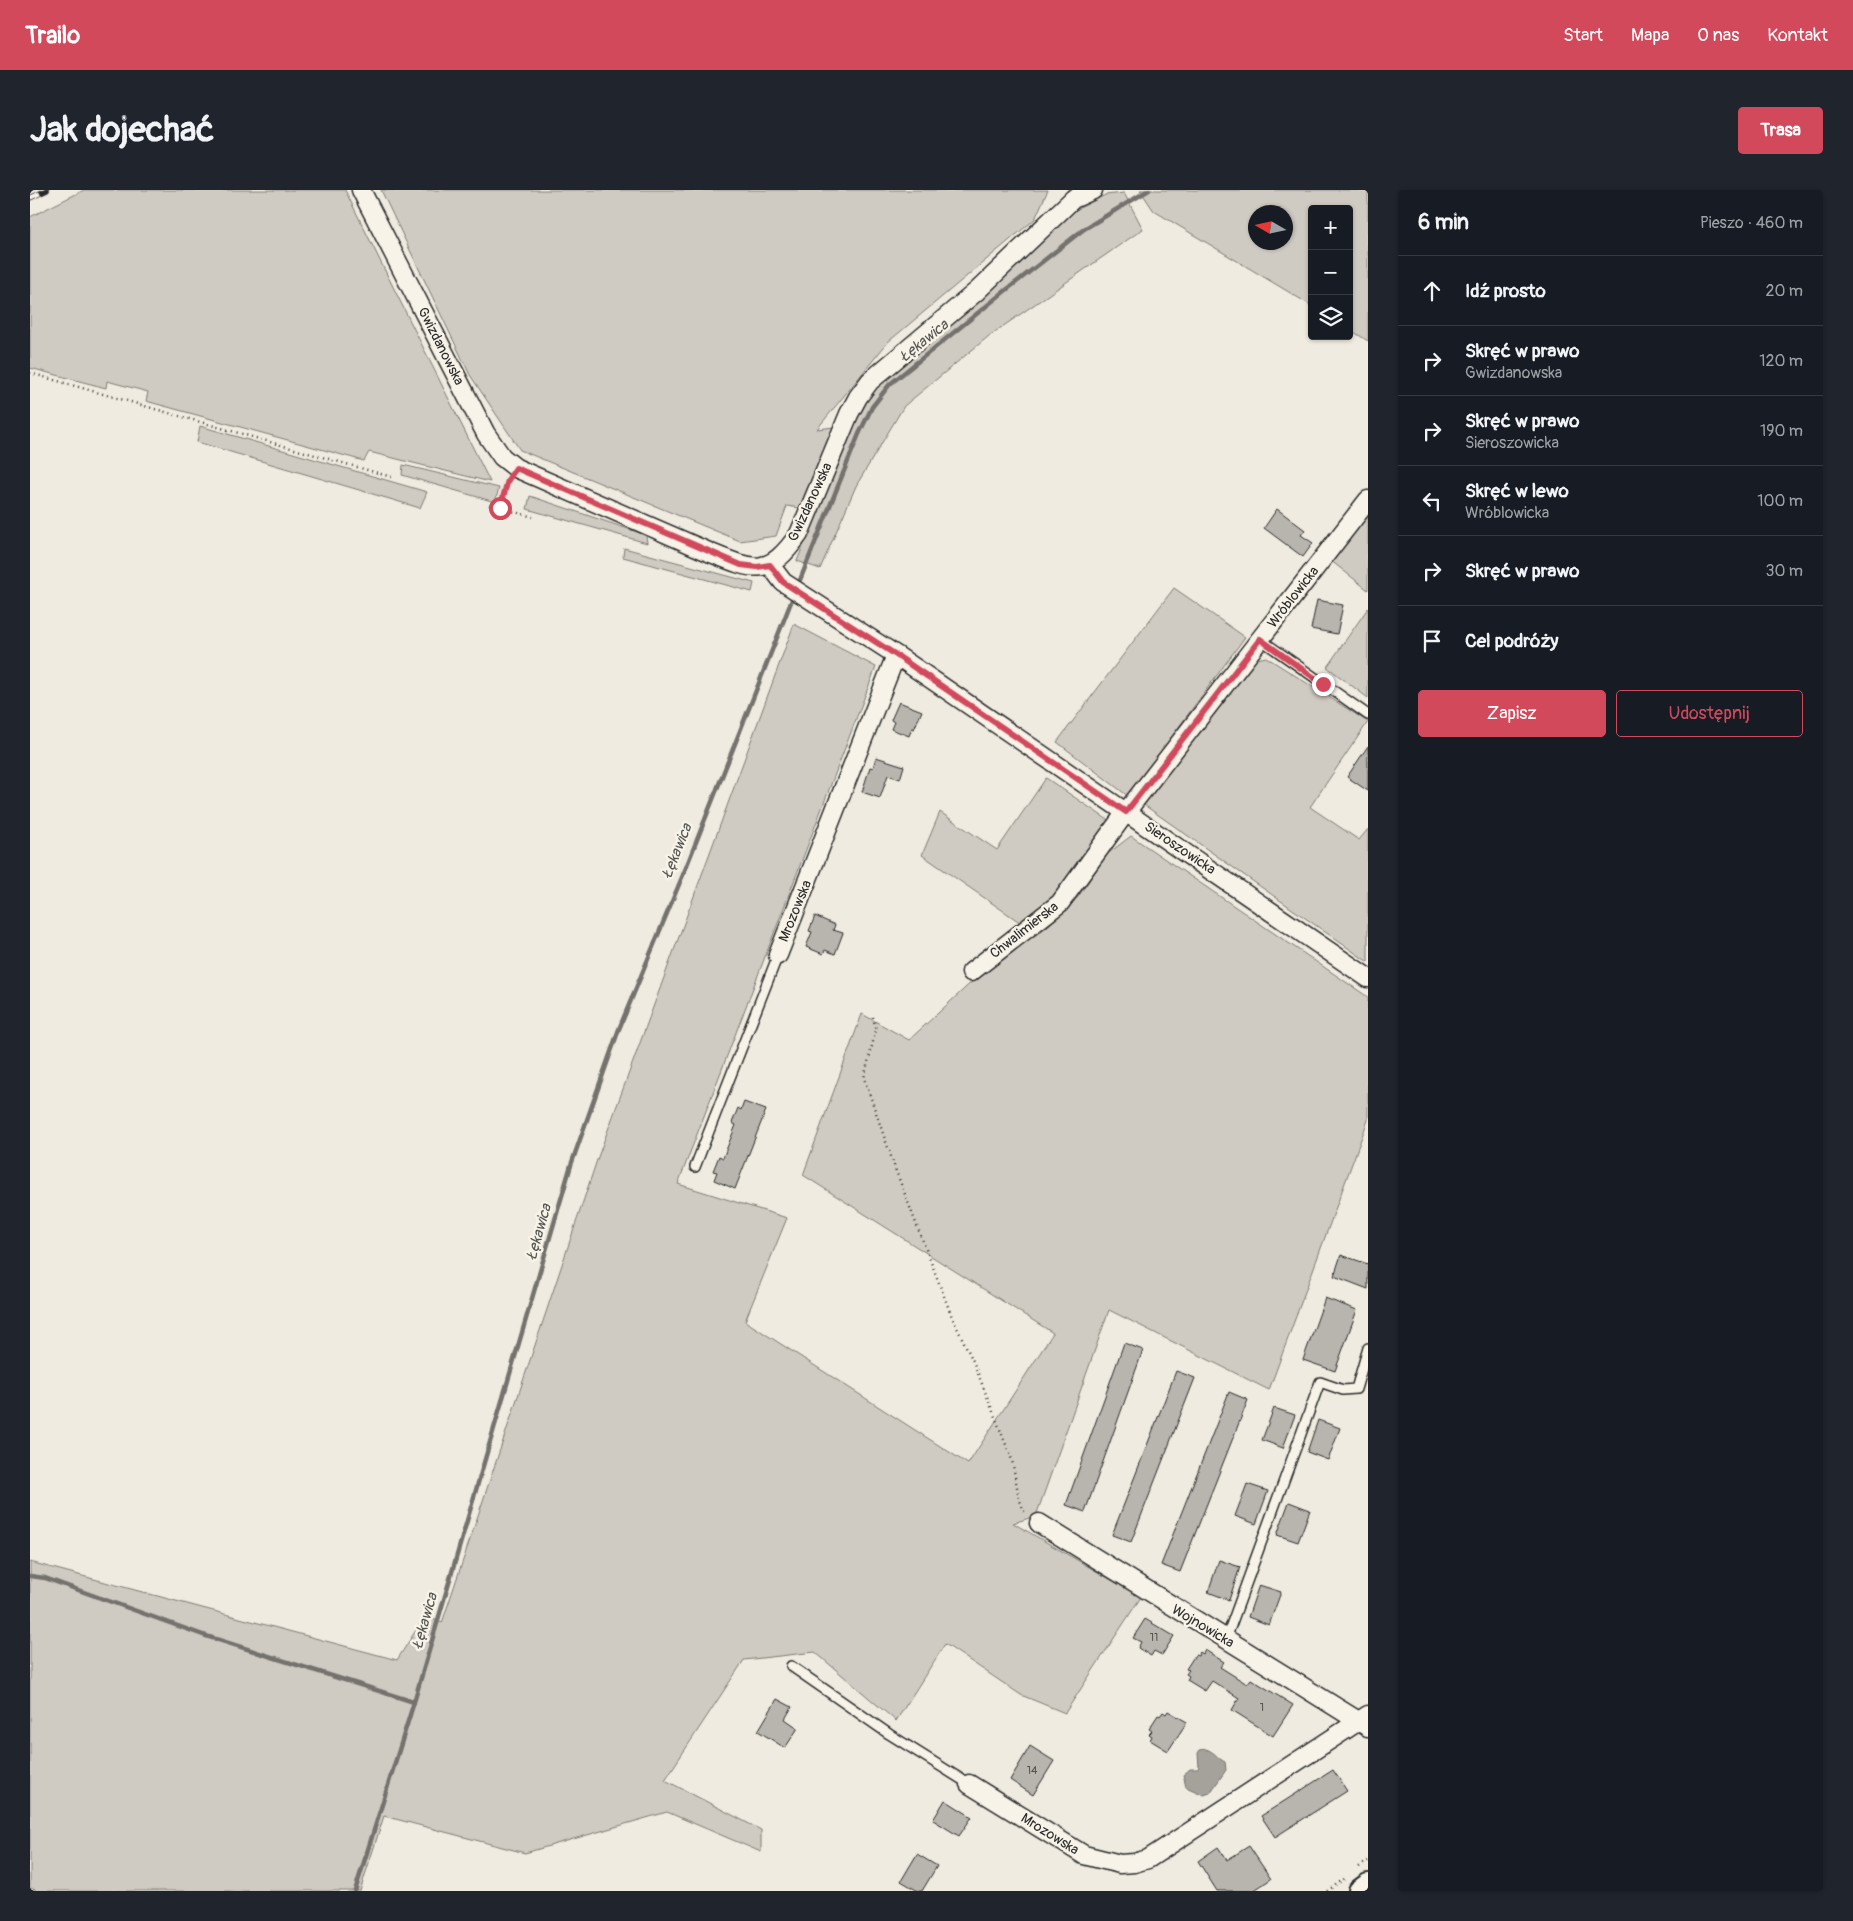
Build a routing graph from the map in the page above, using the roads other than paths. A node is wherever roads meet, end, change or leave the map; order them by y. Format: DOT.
graph roads {
  1 [pos="361,190"];
  2 [pos="1093,190"];
  3 [pos="1368,500"];
  4 [pos="770,565"];
  5 [pos="1260,639"];
  6 [pos="896,655"];
  7 [pos="1368,715"];
  8 [pos="1126,812"];
  9 [pos="778,955"];
  10 [pos="971,972"];
  11 [pos="1368,978"];
  12 [pos="695,1167"];
  13 [pos="1368,1348"];
  14 [pos="1039,1523"];
  15 [pos="1226,1639"];
  16 [pos="791,1666"];
  17 [pos="1365,1721"];
  18 [pos="969,1784"];
  19 [pos="1368,1885"];
  20 [pos="1360,1891"];
  1 -- 4 [label="street, Gwizdanowska"];
  2 -- 4 [label="street, Gwizdanowska"];
  3 -- 5 [label="street, Wróblowicka"];
  4 -- 6 [label="street, Sieroszowicka"];
  5 -- 7 [label="lane"];
  5 -- 8 [label="street, Wróblowicka"];
  6 -- 8 [label="street, Sieroszowicka"];
  6 -- 9 [label="street, Mrozowska"];
  8 -- 10 [label="street, Chwalimierska"];
  8 -- 11 [label="street, Sieroszowicka"];
  9 -- 12 [label="lane, Mrozowska"];
  13 -- 15 [label="lane"];
  14 -- 15 [label="street, Wojnowicka"];
  15 -- 17 [label="street, Wojnowicka"];
  16 -- 18 [label="lane, Mrozowska"];
  17 -- 18 [label="street, Mrozowska"];
  19 -- 20 [label="street"];
}
